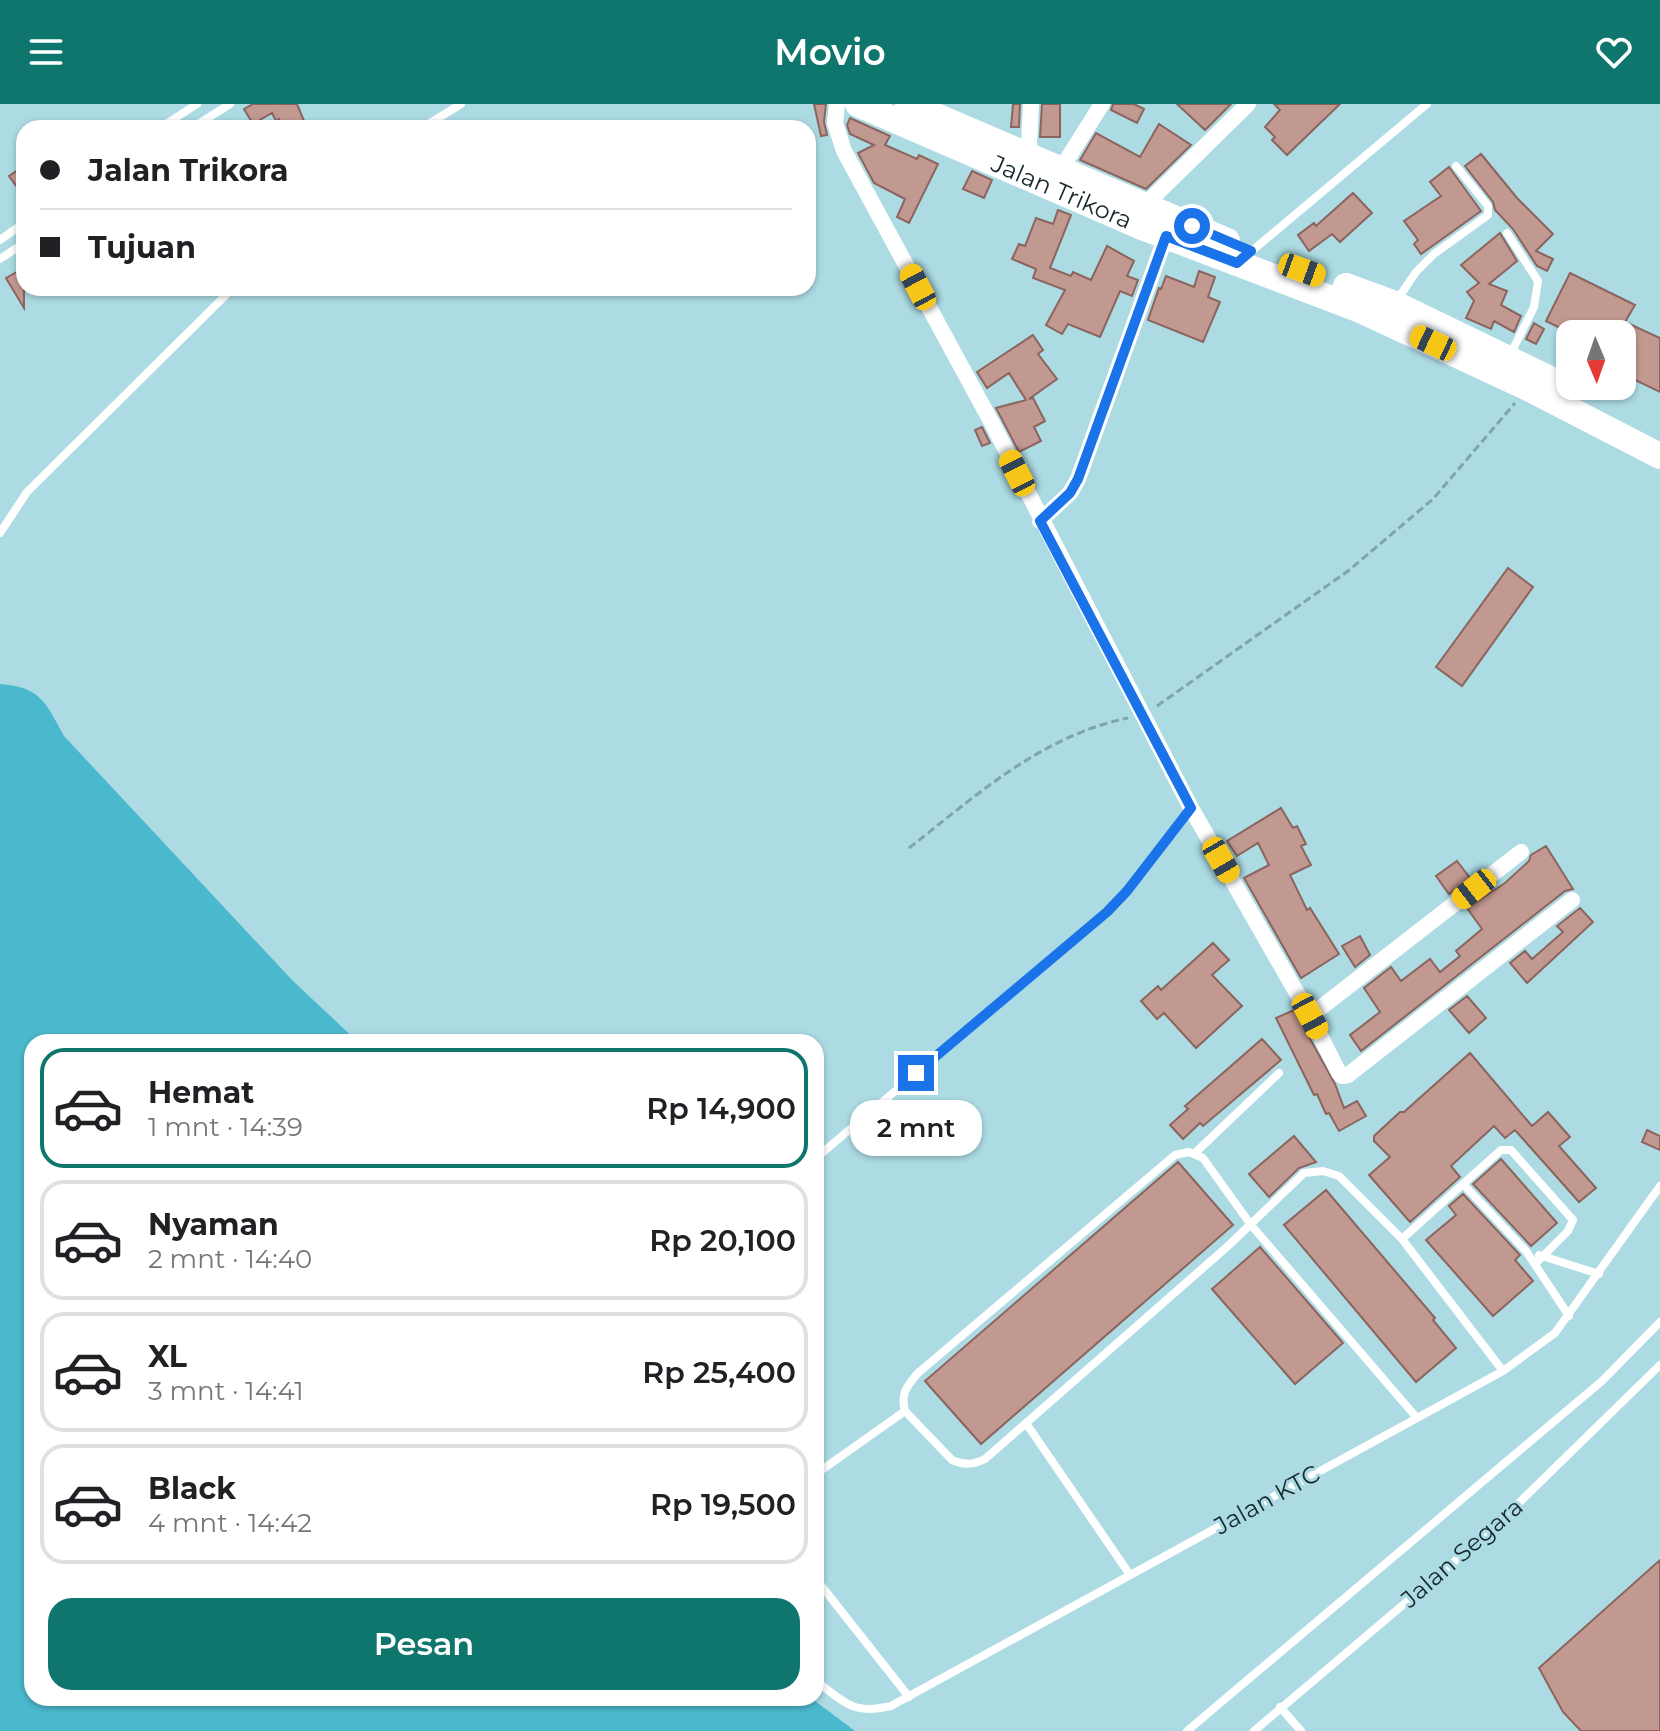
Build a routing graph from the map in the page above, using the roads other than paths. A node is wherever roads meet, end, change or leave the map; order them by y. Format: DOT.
graph roads {
  1 [pos="197,104"];
  2 [pos="230,104"];
  3 [pos="461,104"];
  4 [pos="837,104"];
  5 [pos="858,104"];
  6 [pos="908,104"];
  7 [pos="1031,104"];
  8 [pos="1102,104"];
  9 [pos="1248,104"];
  10 [pos="1427,104"];
  11 [pos="172,120"];
  12 [pos="205,120"];
  13 [pos="435,120"];
  14 [pos="1456,166"];
  15 [pos="1041,172"];
  16 [pos="1144,206"];
  17 [pos="1507,233"];
  18 [pos="1166,236"];
  19 [pos="1244,257"];
  20 [pos="225,296"];
  21 [pos="1395,304"];
  22 [pos="1509,357"];
  23 [pos="1660,437"];
  24 [pos="1660,456"];
  25 [pos="1040,521"];
  26 [pos="0,533"];
  27 [pos="1191,808"];
  28 [pos="1521,852"];
  29 [pos="1572,900"];
  30 [pos="1310,1016"];
  31 [pos="1279,1073"];
  32 [pos="824,1151"];
  33 [pos="1195,1153"];
  34 [pos="1463,1184"];
  35 [pos="1660,1186"];
  36 [pos="1251,1225"];
  37 [pos="1402,1239"];
  38 [pos="1526,1251"];
  39 [pos="1542,1256"];
  40 [pos="1535,1264"];
  41 [pos="1599,1274"];
  42 [pos="1569,1316"];
  43 [pos="1660,1322"];
  44 [pos="1660,1365"];
  45 [pos="1503,1371"];
  46 [pos="905,1411"];
  47 [pos="1417,1418"];
  48 [pos="1026,1423"];
  49 [pos="824,1468"];
  50 [pos="1130,1575"];
  51 [pos="824,1589"];
  52 [pos="824,1687"];
  53 [pos="909,1697"];
  54 [pos="1280,1707"];
  55 [pos="1187,1731"];
  56 [pos="1254,1731"];
  57 [pos="1301,1731"];
  1 -- 11 [label="lane"];
  2 -- 12 [label="lane"];
  3 -- 13 [label="lane"];
  4 -- 25 [label="street"];
  5 -- 15 [label="main road, Jalan Trikora"];
  6 -- 15 [label="main road, Jalan Trikora"];
  7 -- 15 [label="street"];
  8 -- 15 [label="street"];
  9 -- 16 [label="street"];
  10 -- 19 [label="lane"];
  14 -- 21 [label="lane"];
  15 -- 16 [label="main road, Jalan Trikora"];
  15 -- 18 [label="main road, Jalan Trikora"];
  16 -- 19 [label="main road, Jalan Trikora"];
  17 -- 22 [label="lane"];
  18 -- 19 [label="main road, Jalan Trikora"];
  18 -- 25 [label="street"];
  19 -- 21 [label="main road, Jalan Trikora"];
  19 -- 24 [label="main road, Jalan Trikora"];
  20 -- 26 [label="lane"];
  21 -- 22 [label="main road, Jalan Trikora"];
  22 -- 23 [label="main road, Jalan Trikora"];
  25 -- 27 [label="street"];
  27 -- 30 [label="street"];
  27 -- 32 [label="lane"];
  28 -- 30 [label="street"];
  29 -- 30 [label="street"];
  31 -- 33 [label="lane"];
  33 -- 36 [label="lane"];
  33 -- 46 [label="lane"];
  34 -- 37 [label="lane"];
  34 -- 38 [label="lane"];
  34 -- 39 [label="lane"];
  35 -- 41 [label="lane, Jalan KTC"];
  36 -- 37 [label="lane"];
  36 -- 47 [label="lane"];
  36 -- 48 [label="lane"];
  37 -- 45 [label="lane"];
  38 -- 39 [label="lane"];
  38 -- 40 [label="lane"];
  39 -- 40 [label="lane"];
  39 -- 41 [label="lane"];
  40 -- 42 [label="lane"];
  41 -- 42 [label="lane, Jalan KTC"];
  42 -- 45 [label="lane, Jalan KTC"];
  43 -- 55 [label="lane"];
  44 -- 54 [label="lane, Jalan Segara"];
  45 -- 47 [label="lane, Jalan KTC"];
  46 -- 48 [label="lane"];
  46 -- 49 [label="lane"];
  47 -- 50 [label="lane, Jalan KTC"];
  48 -- 50 [label="lane"];
  50 -- 53 [label="lane, Jalan KTC"];
  51 -- 53 [label="lane"];
  52 -- 53 [label="lane, Jalan KTC"];
  54 -- 56 [label="lane, Jalan Segara"];
  54 -- 57 [label="lane"];
}
